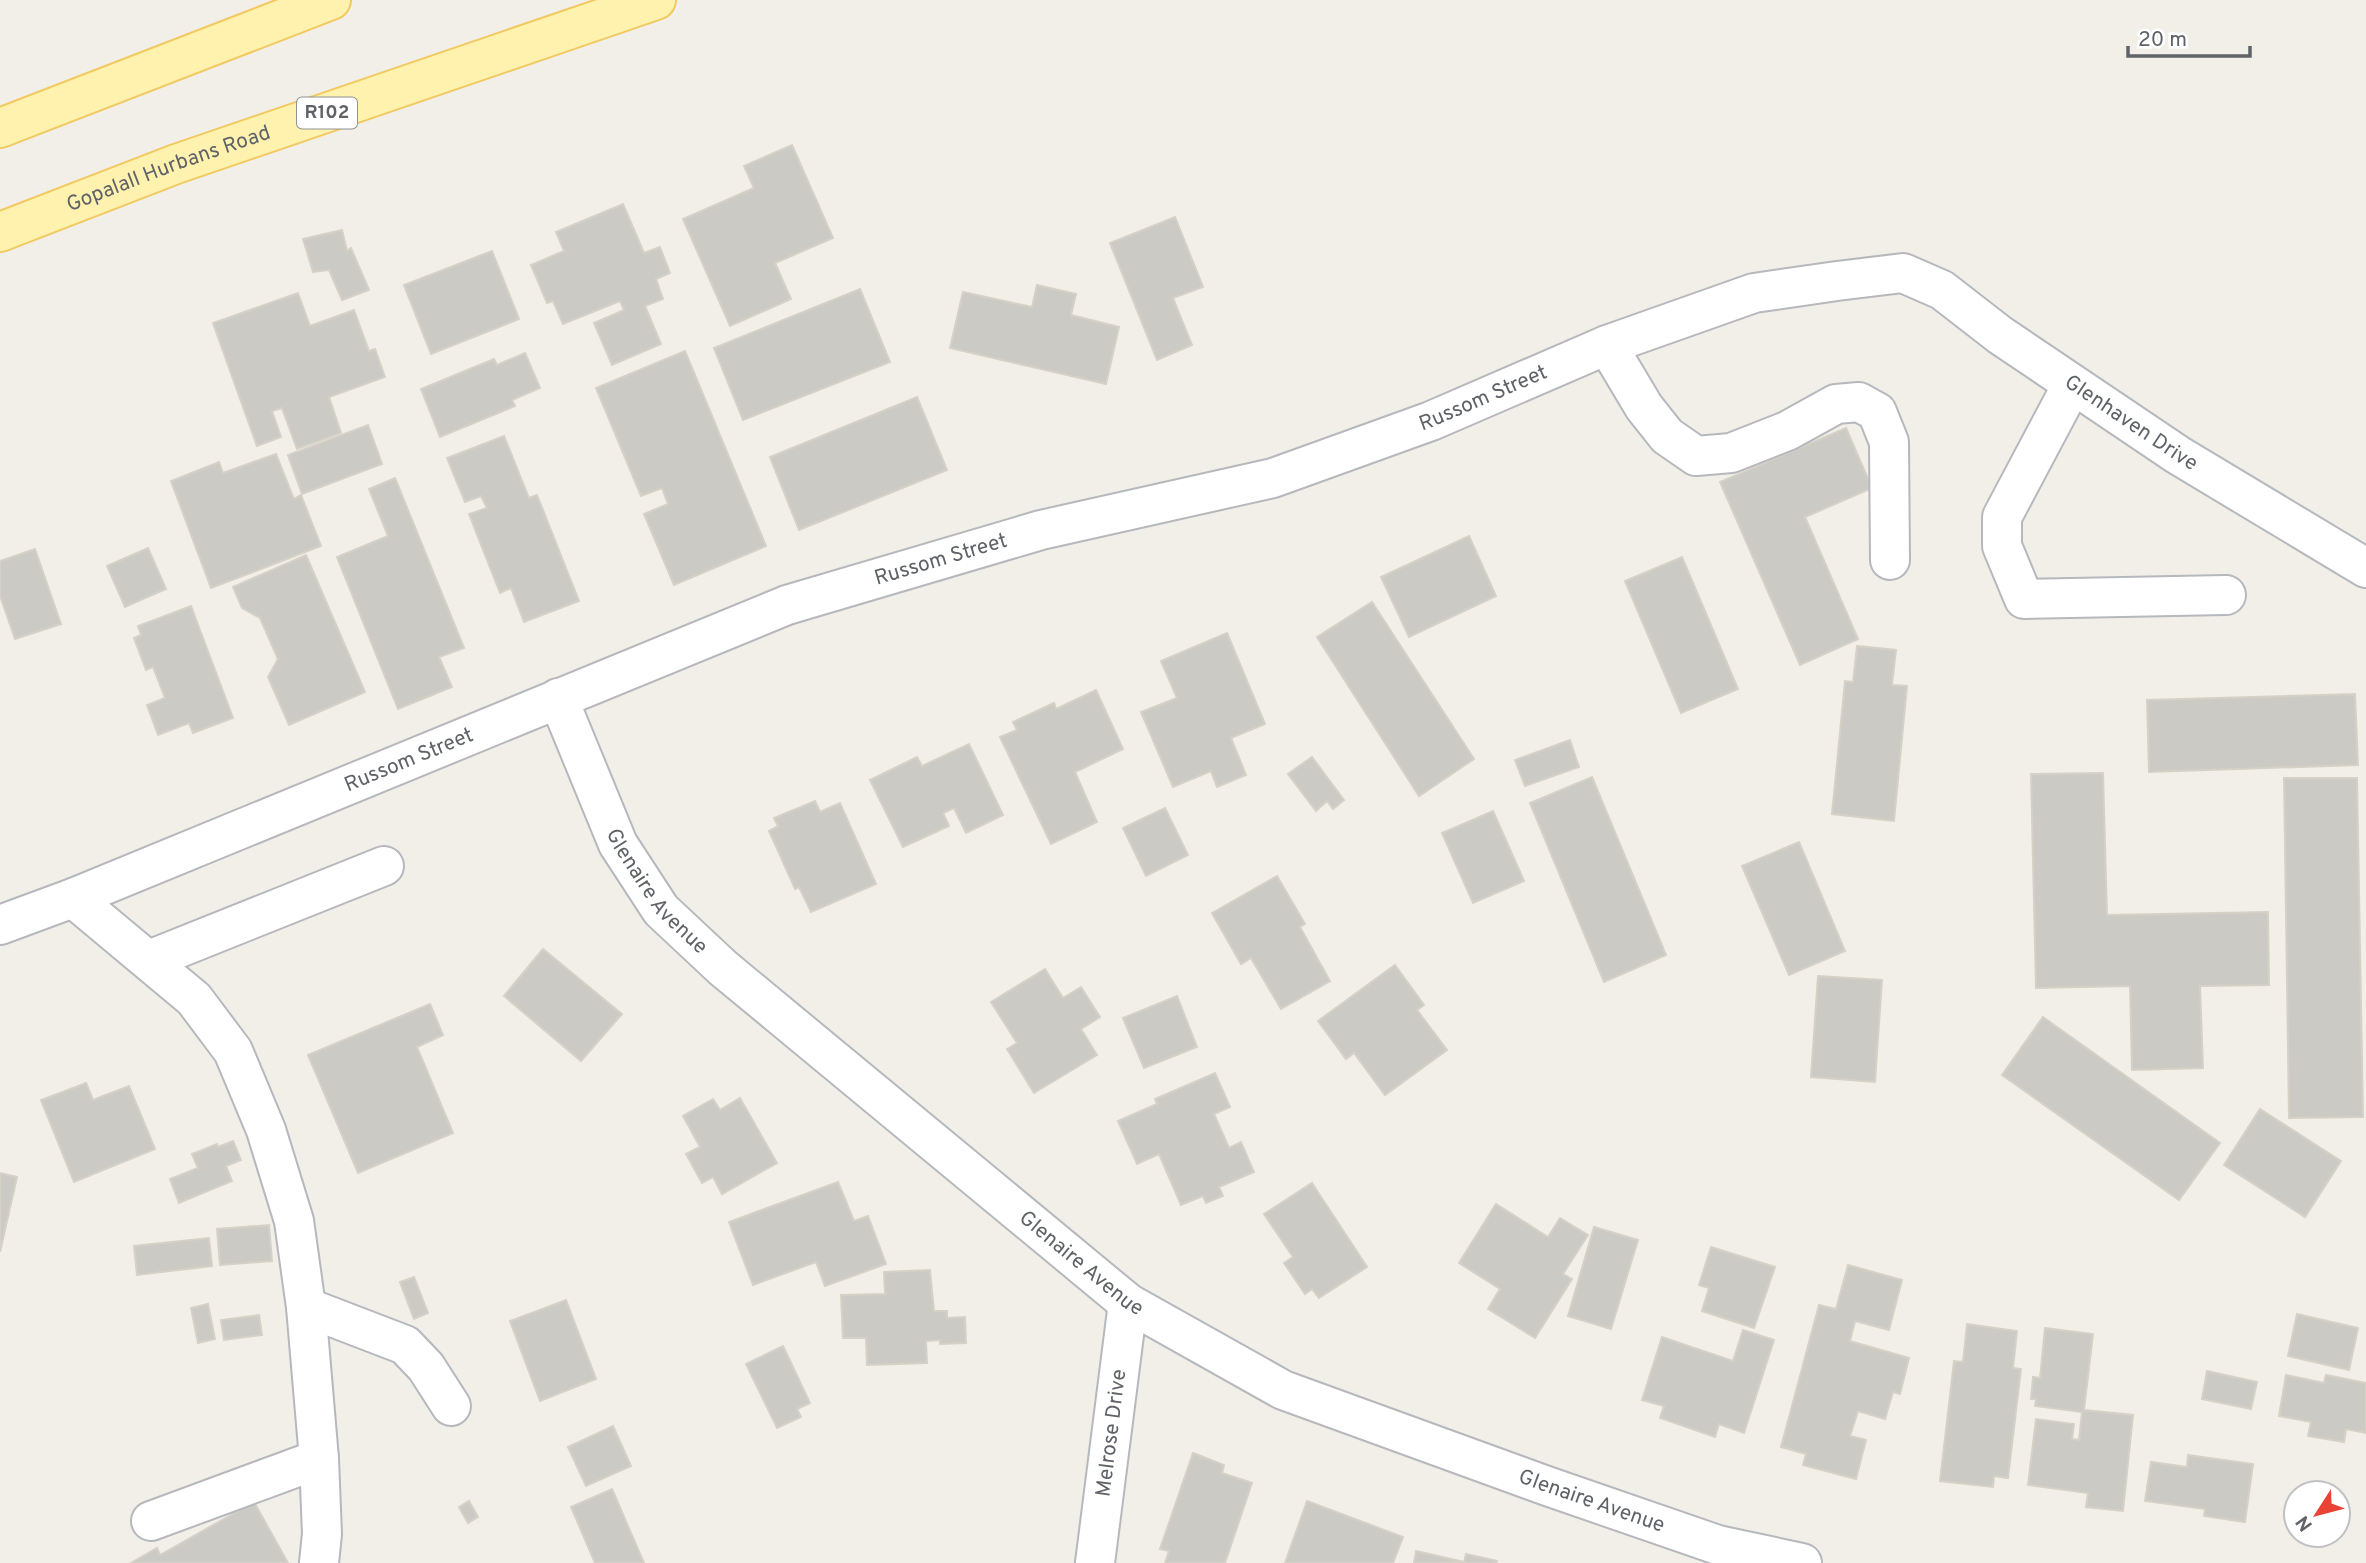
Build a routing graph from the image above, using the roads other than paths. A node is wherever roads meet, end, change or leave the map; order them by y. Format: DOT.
graph roads {
  1 [pos="331,0"];
  2 [pos="656,0"];
  3 [pos="0,128"];
  4 [pos="0,232"];
  5 [pos="1903,273"];
  6 [pos="1607,345"];
  7 [pos="2072,386"];
  8 [pos="1890,560"];
  9 [pos="2366,568"];
  10 [pos="2226,595"];
  11 [pos="558,698"];
  12 [pos="384,866"];
  13 [pos="73,898"];
  14 [pos="0,925"];
  15 [pos="149,960"];
  16 [pos="1128,1303"];
  17 [pos="306,1307"];
  18 [pos="451,1406"];
  19 [pos="319,1459"];
  20 [pos="151,1521"];
  21 [pos="318,1563"];
  22 [pos="1095,1563"];
  23 [pos="1802,1563"];
  1 -- 3 [label="main road"];
  2 -- 4 [label="main road, Gopalall Hurbans Road / R102"];
  5 -- 6 [label="street, Russom Street"];
  5 -- 7 [label="street, Glenhaven Drive"];
  6 -- 8 [label="street"];
  6 -- 11 [label="street, Russom Street"];
  7 -- 9 [label="street, Glenhaven Drive"];
  7 -- 10 [label="street"];
  11 -- 13 [label="street, Russom Street"];
  11 -- 16 [label="street, Glenaire Avenue"];
  12 -- 15 [label="street"];
  13 -- 14 [label="street, Russom Street"];
  13 -- 15 [label="street"];
  15 -- 17 [label="street"];
  16 -- 22 [label="street, Melrose Drive"];
  16 -- 23 [label="street, Glenaire Avenue"];
  17 -- 18 [label="street"];
  17 -- 19 [label="street"];
  19 -- 20 [label="street"];
  19 -- 21 [label="street"];
}
